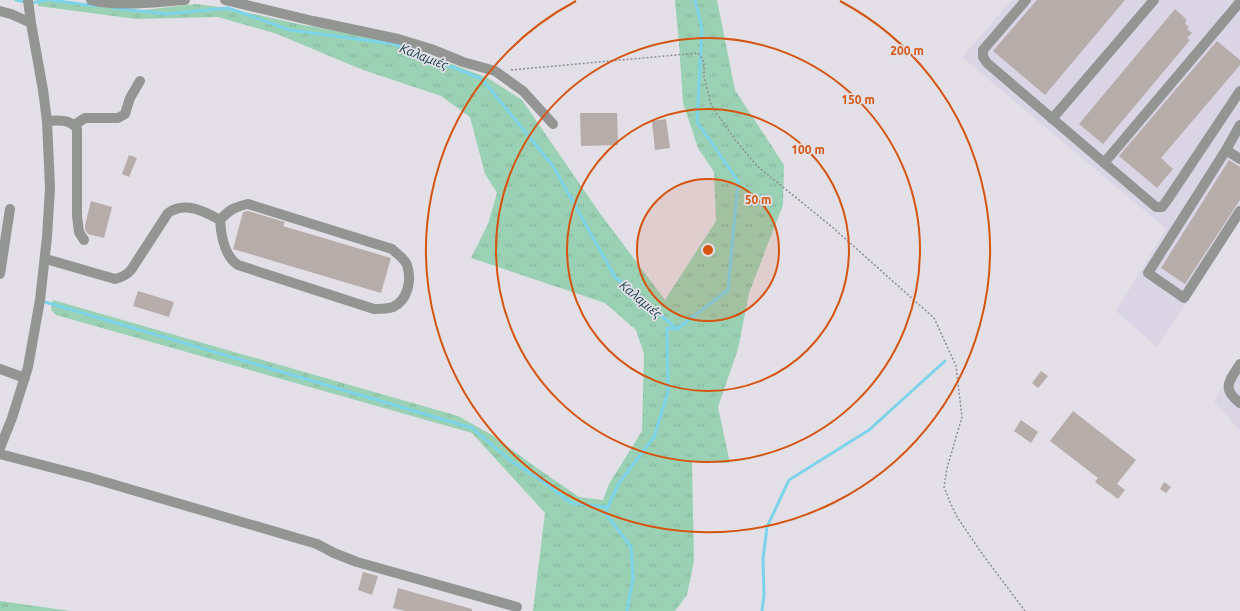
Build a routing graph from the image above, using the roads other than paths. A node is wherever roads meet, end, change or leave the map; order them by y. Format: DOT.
graph roads {
  1 [pos="28,0"];
  2 [pos="91,0"];
  3 [pos="185,0"];
  4 [pos="225,0"];
  5 [pos="1026,0"];
  6 [pos="1154,0"];
  7 [pos="1240,2"];
  8 [pos="0,11"];
  9 [pos="31,23"];
  10 [pos="140,81"];
  11 [pos="1240,91"];
  12 [pos="1052,119"];
  13 [pos="47,121"];
  14 [pos="553,124"];
  15 [pos="74,125"];
  16 [pos="1240,125"];
  17 [pos="1226,150"];
  18 [pos="1240,159"];
  19 [pos="1104,163"];
  20 [pos="10,209"];
  21 [pos="1240,212"];
  22 [pos="220,220"];
  23 [pos="84,240"];
  24 [pos="46,259"];
  25 [pos="0,274"];
  26 [pos="1240,364"];
  27 [pos="0,369"];
  28 [pos="24,378"];
  29 [pos="1240,403"];
  30 [pos="0,448"];
  31 [pos="0,454"];
  32 [pos="517,607"];
  1 -- 9 [label="street"];
  2 -- 3 [label="street"];
  4 -- 14 [label="street"];
  5 -- 12 [label="street"];
  6 -- 12 [label="street"];
  7 -- 19 [label="street"];
  8 -- 9 [label="street"];
  9 -- 13 [label="street"];
  10 -- 15 [label="street"];
  11 -- 19 [label="street"];
  12 -- 19 [label="street"];
  13 -- 15 [label="street"];
  13 -- 24 [label="street"];
  15 -- 23 [label="street"];
  16 -- 17 [label="street"];
  17 -- 18 [label="street"];
  17 -- 21 [label="street"];
  20 -- 25 [label="street"];
  22 -- 22 [label="street"];
  22 -- 24 [label="street"];
  24 -- 28 [label="street"];
  26 -- 29 [label="street"];
  27 -- 28 [label="street"];
  28 -- 30 [label="street"];
  31 -- 32 [label="street"];
}
